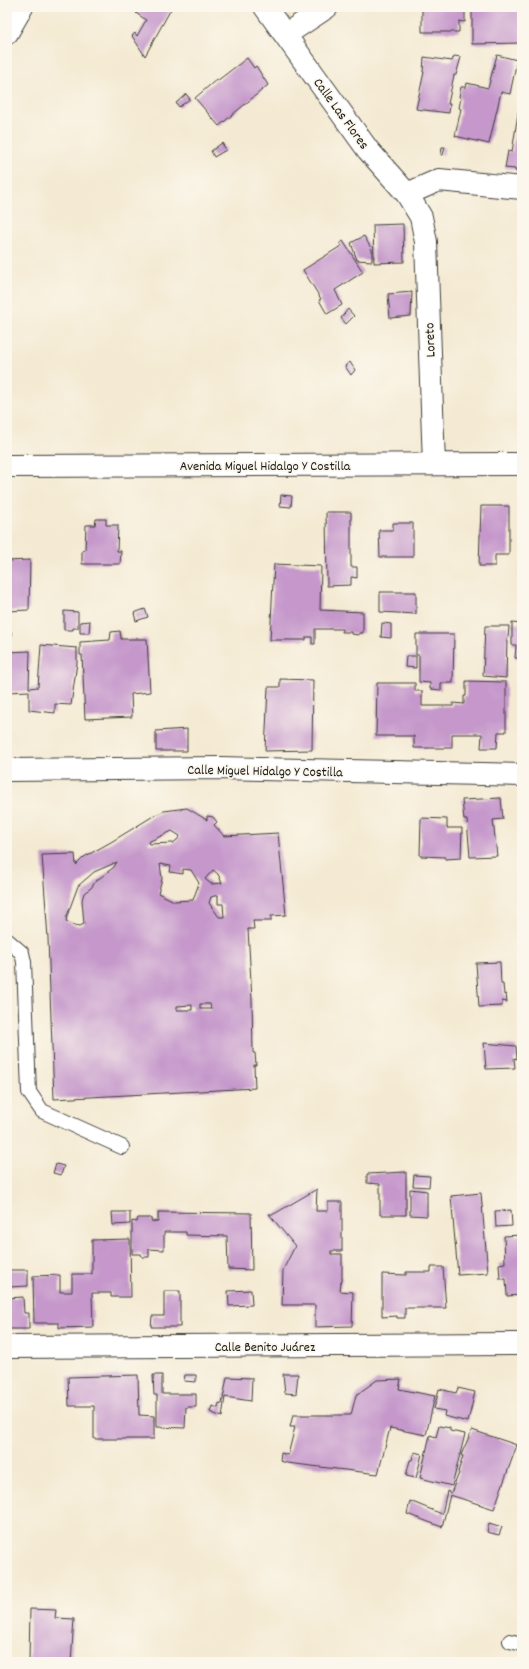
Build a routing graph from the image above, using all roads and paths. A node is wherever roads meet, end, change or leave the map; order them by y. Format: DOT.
graph roads {
  1 [pos="22,7"];
  2 [pos="265,7"];
  3 [pos="328,7"];
  4 [pos="7,33"];
  5 [pos="285,35"];
  6 [pos="522,188"];
  7 [pos="407,194"];
  8 [pos="420,217"];
  9 [pos="434,464"];
  10 [pos="522,464"];
  11 [pos="7,466"];
  12 [pos="7,770"];
  13 [pos="522,775"];
  14 [pos="7,940"];
  15 [pos="122,1147"];
  16 [pos="522,1344"];
  17 [pos="7,1347"];
  1 -- 4 [label="street"];
  2 -- 5 [label="street, Calle Las Flores"];
  3 -- 5 [label="street"];
  5 -- 7 [label="street, Calle Las Flores"];
  6 -- 7 [label="street"];
  7 -- 8 [label="street, Calle Las Flores"];
  8 -- 9 [label="street, Loreto"];
  9 -- 10 [label="street, Avenida Miguel Hidalgo Y Costilla"];
  9 -- 11 [label="street, Avenida Miguel Hidalgo Y Costilla"];
  12 -- 13 [label="street, Calle Miguel Hidalgo Y Costilla"];
  14 -- 15 [label="lane"];
  16 -- 17 [label="street, Calle Benito Juárez"];
}
